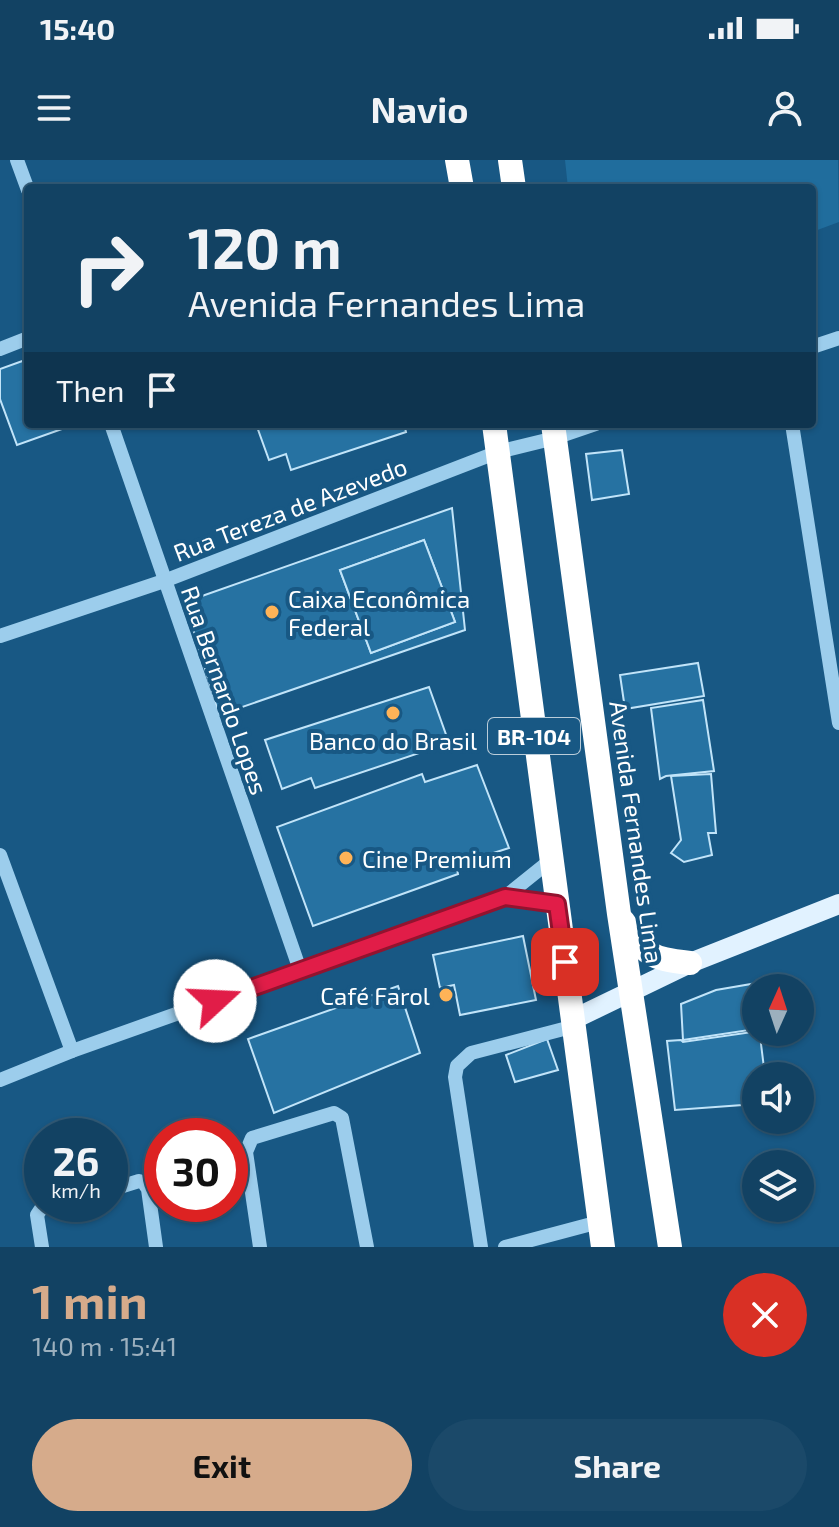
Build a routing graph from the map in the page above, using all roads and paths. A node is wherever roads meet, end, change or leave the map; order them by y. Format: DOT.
graph roads {
  1 [pos="17,160"];
  2 [pos="457,160"];
  3 [pos="510,160"];
  4 [pos="26,184"];
  5 [pos="458,184"];
  6 [pos="513,184"];
  7 [pos="839,338"];
  8 [pos="24,340"];
  9 [pos="816,346"];
  10 [pos="0,349"];
  11 [pos="112,428"];
  12 [pos="495,428"];
  13 [pos="793,428"];
  14 [pos="554,431"];
  15 [pos="498,452"];
  16 [pos="164,581"];
  17 [pos="0,636"];
  18 [pos="839,723"];
  19 [pos="0,855"];
  20 [pos="551,860"];
  21 [pos="505,897"];
  22 [pos="557,904"];
  23 [pos="836,906"];
  24 [pos="619,914"];
  25 [pos="690,963"];
  26 [pos="300,970"];
  27 [pos="631,991"];
  28 [pos="574,1023"];
  29 [pos="72,1051"];
  30 [pos="0,1080"];
  31 [pos="128,1184"];
  32 [pos="38,1222"];
  33 [pos="599,1222"];
  34 [pos="42,1247"];
  35 [pos="156,1247"];
  36 [pos="260,1247"];
  37 [pos="367,1247"];
  38 [pos="481,1247"];
  39 [pos="505,1247"];
  40 [pos="603,1247"];
  41 [pos="670,1247"];
  1 -- 4 [label="street"];
  2 -- 5 [label="highway"];
  3 -- 6 [label="highway"];
  7 -- 9 [label="street"];
  8 -- 10 [label="street"];
  11 -- 16 [label="street, Rua Bernardo Lopes"];
  12 -- 15 [label="highway, BR-104"];
  13 -- 18 [label="street"];
  14 -- 15 [label="street, Rua Tereza de Azevedo"];
  14 -- 24 [label="highway, Avenida Fernandes Lima / BR-104"];
  15 -- 16 [label="street, Rua Tereza de Azevedo"];
  15 -- 20 [label="highway, BR-104"];
  16 -- 17 [label="street, Rua Tereza de Azevedo"];
  16 -- 26 [label="street, Rua Bernardo Lopes"];
  19 -- 29 [label="street"];
  20 -- 21 [label="street"];
  20 -- 22 [label="highway, BR-104"];
  21 -- 22 [label="street"];
  21 -- 26 [label="street"];
  22 -- 28 [label="highway, BR-104"];
  23 -- 25 [label="main road"];
  24 -- 25 [label="highway"];
  24 -- 27 [label="highway, Avenida Fernandes Lima / BR-104"];
  25 -- 27 [label="main road"];
  26 -- 29 [label="street"];
  27 -- 28 [label="main road"];
  27 -- 41 [label="highway, Avenida Fernandes Lima / BR-104"];
  28 -- 33 [label="highway, BR-104"];
  28 -- 38 [label="street"];
  29 -- 30 [label="street"];
  31 -- 35 [label="street"];
  32 -- 34 [label="street"];
  33 -- 39 [label="street"];
  33 -- 40 [label="highway, BR-104"];
  36 -- 37 [label="street"];
}
